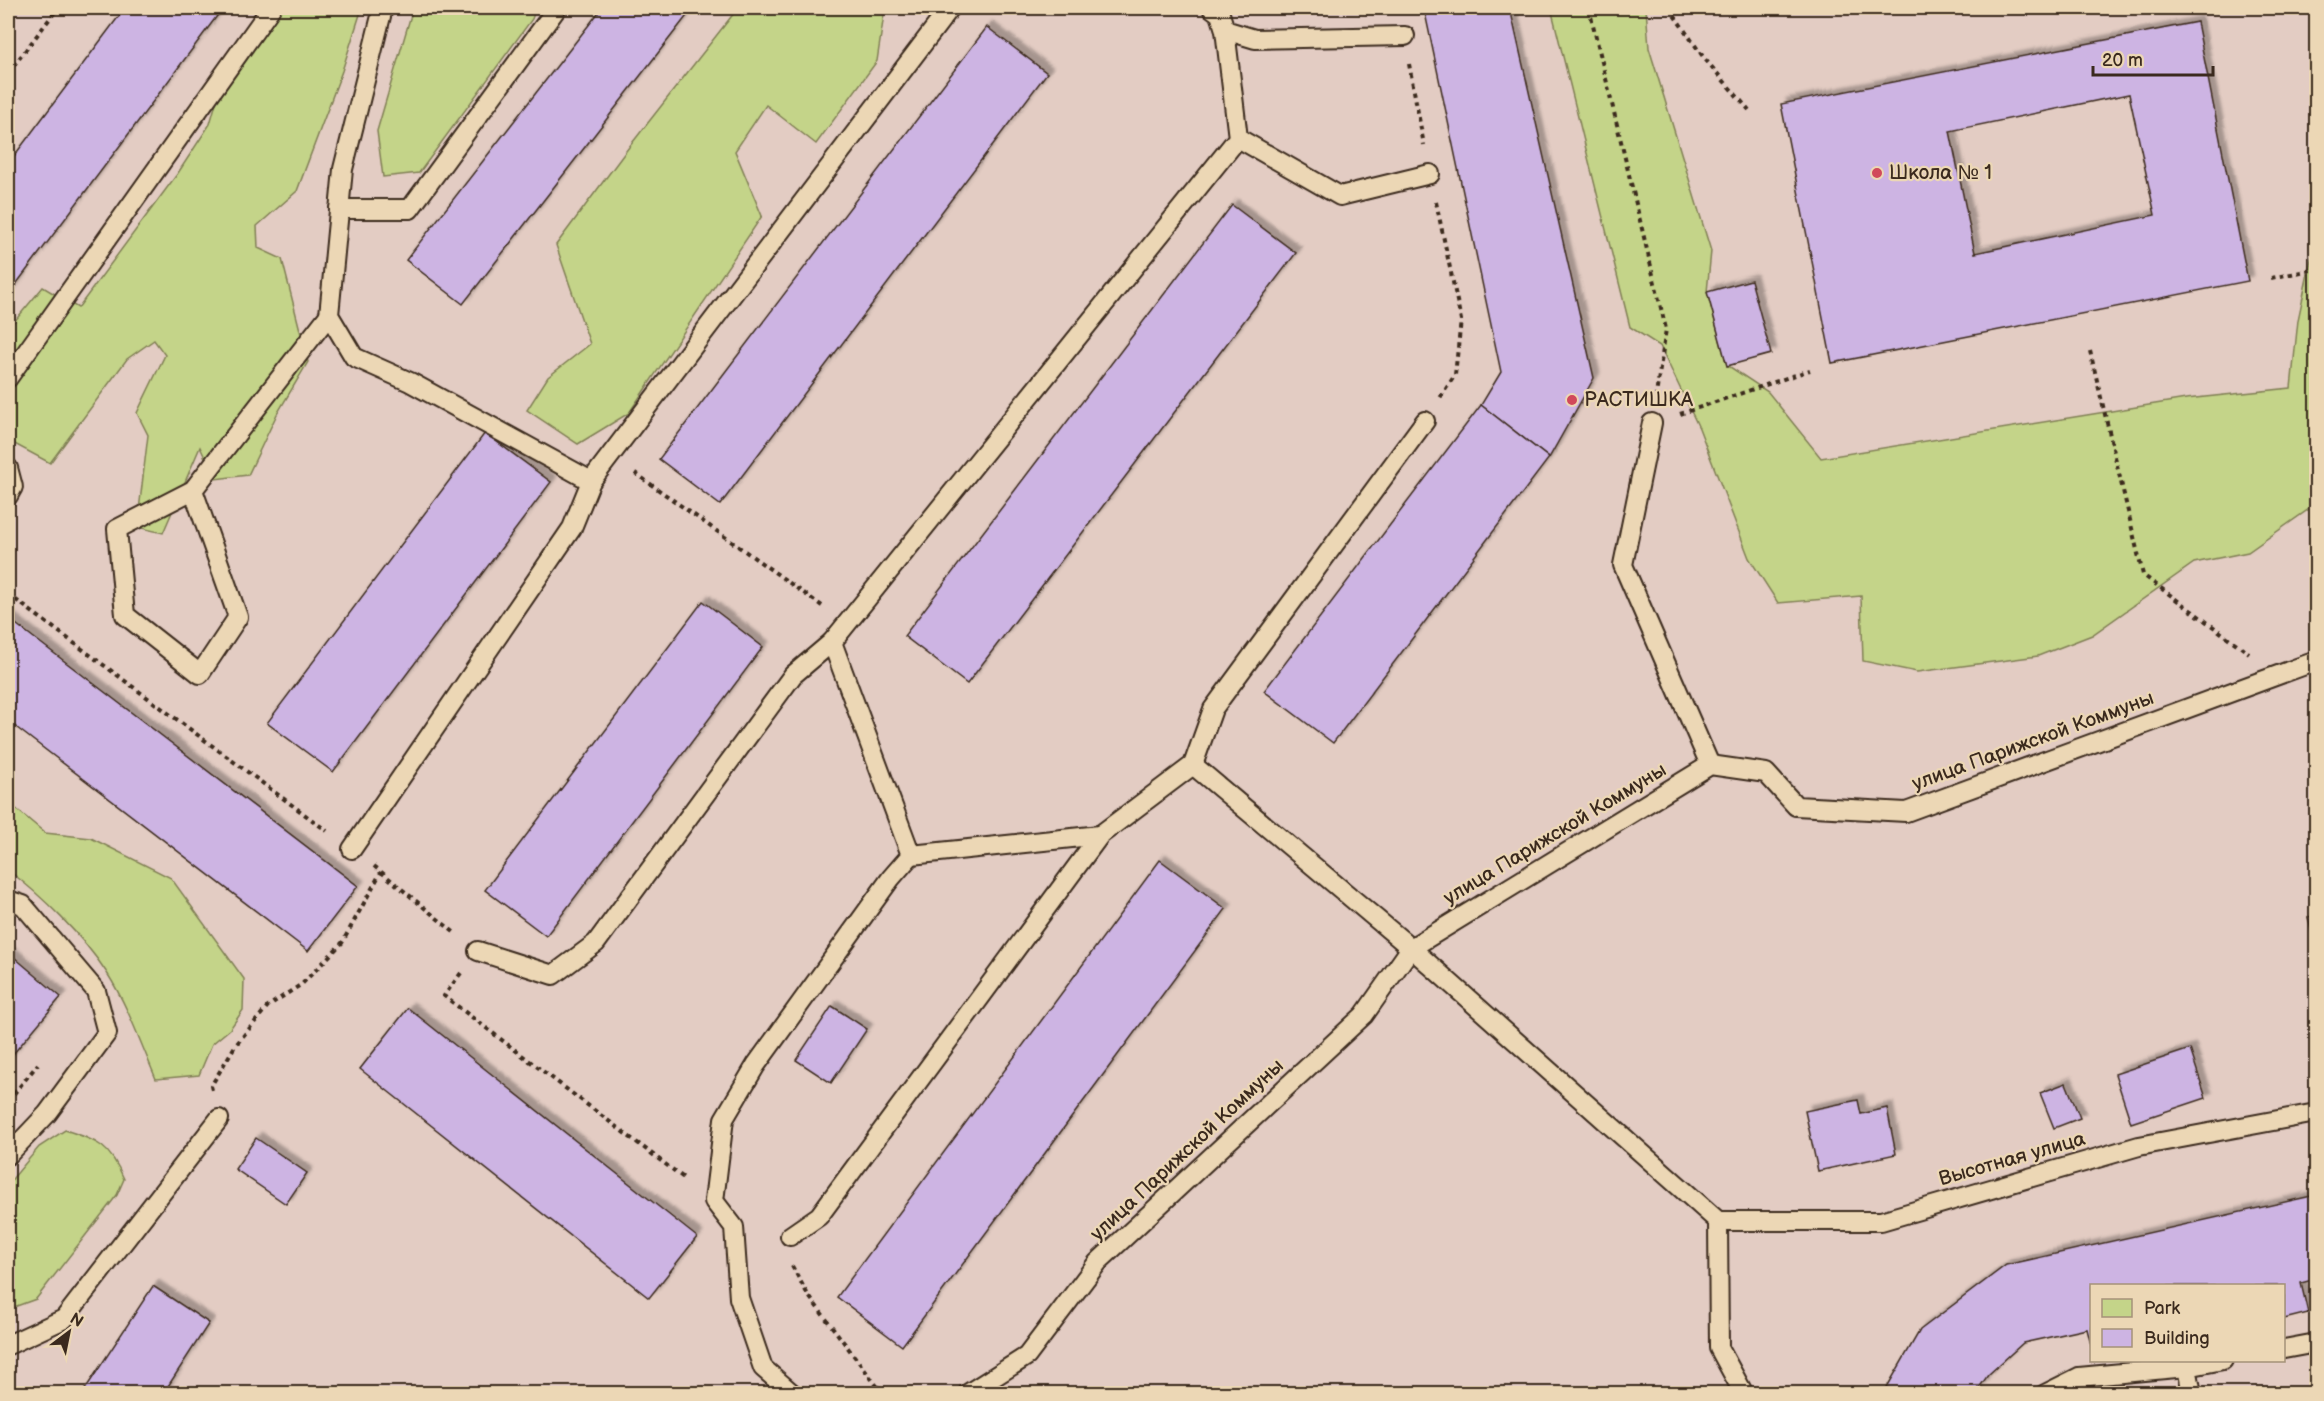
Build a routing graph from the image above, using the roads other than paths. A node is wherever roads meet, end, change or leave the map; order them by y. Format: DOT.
graph roads {
  1 [pos="272,8"];
  2 [pos="383,8"];
  3 [pos="557,8"];
  4 [pos="950,8"];
  5 [pos="1212,8"];
  6 [pos="1225,30"];
  7 [pos="1405,36"];
  8 [pos="1238,138"];
  9 [pos="1430,174"];
  10 [pos="339,209"];
  11 [pos="329,315"];
  12 [pos="8,378"];
  13 [pos="1425,421"];
  14 [pos="1652,423"];
  15 [pos="8,468"];
  16 [pos="591,481"];
  17 [pos="193,490"];
  18 [pos="8,496"];
  19 [pos="832,642"];
  20 [pos="2316,661"];
  21 [pos="1192,765"];
  22 [pos="1710,765"];
  23 [pos="1100,835"];
  24 [pos="352,849"];
  25 [pos="911,855"];
  26 [pos="8,900"];
  27 [pos="1411,948"];
  28 [pos="478,951"];
  29 [pos="2316,1113"];
  30 [pos="219,1119"];
  31 [pos="8,1155"];
  32 [pos="1718,1221"];
  33 [pos="790,1236"];
  34 [pos="2316,1343"];
  35 [pos="8,1345"];
  36 [pos="2285,1349"];
  37 [pos="2213,1362"];
  38 [pos="2187,1367"];
  39 [pos="793,1394"];
  40 [pos="967,1394"];
  41 [pos="1744,1394"];
  42 [pos="2045,1394"];
  43 [pos="2192,1394"];
  1 -- 12 [label="lane"];
  2 -- 10 [label="lane"];
  3 -- 10 [label="lane"];
  4 -- 16 [label="lane"];
  5 -- 6 [label="lane"];
  6 -- 7 [label="lane"];
  6 -- 8 [label="lane"];
  8 -- 9 [label="lane"];
  8 -- 19 [label="lane"];
  10 -- 11 [label="lane"];
  11 -- 16 [label="lane"];
  11 -- 17 [label="lane"];
  13 -- 21 [label="lane"];
  14 -- 22 [label="lane"];
  15 -- 18 [label="lane"];
  16 -- 24 [label="lane"];
  17 -- 17 [label="lane"];
  19 -- 25 [label="lane"];
  19 -- 28 [label="lane"];
  20 -- 22 [label="lane, улица Парижской Коммуны"];
  21 -- 23 [label="lane"];
  21 -- 27 [label="lane"];
  22 -- 27 [label="lane, улица Парижской Коммуны"];
  23 -- 25 [label="lane"];
  23 -- 33 [label="lane"];
  25 -- 39 [label="lane"];
  26 -- 31 [label="lane"];
  27 -- 32 [label="lane"];
  27 -- 40 [label="lane, улица Парижской Коммуны"];
  29 -- 32 [label="lane, Высотная улица"];
  30 -- 35 [label="lane"];
  32 -- 41 [label="lane"];
  34 -- 36 [label="lane"];
  37 -- 38 [label="lane"];
  38 -- 42 [label="lane"];
  38 -- 43 [label="lane"];
}
